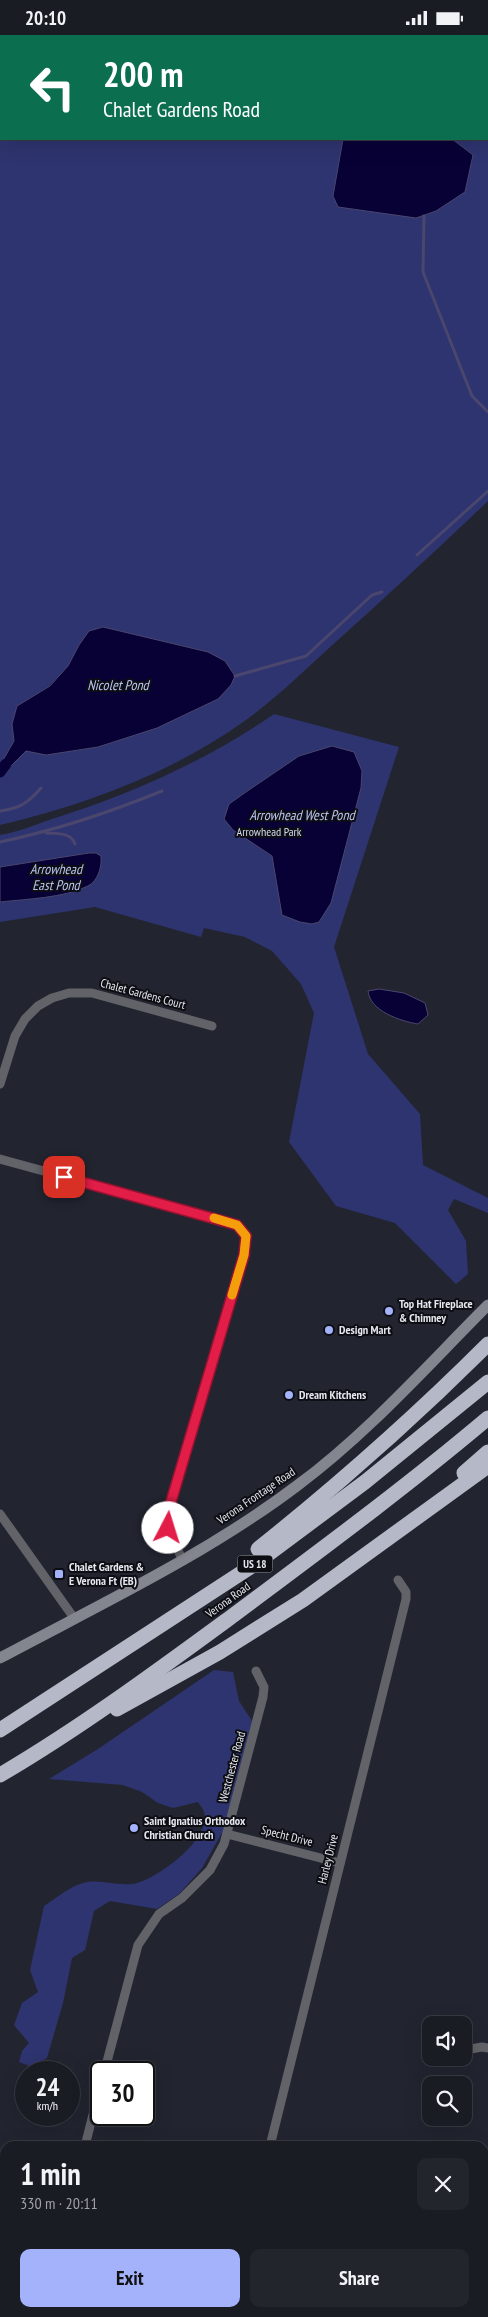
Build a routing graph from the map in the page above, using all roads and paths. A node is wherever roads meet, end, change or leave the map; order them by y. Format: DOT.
graph roads {
  1 [pos="212,1026"];
  2 [pos="0,1083"];
  3 [pos="0,1159"];
  4 [pos="488,1305"];
  5 [pos="488,1344"];
  6 [pos="488,1382"];
  7 [pos="488,1418"];
  8 [pos="488,1452"];
  9 [pos="488,1466"];
  10 [pos="0,1514"];
  11 [pos="408,1523"];
  12 [pos="182,1559"];
  13 [pos="398,1580"];
  14 [pos="186,1607"];
  15 [pos="74,1618"];
  16 [pos="0,1658"];
  17 [pos="256,1671"];
  18 [pos="0,1731"];
  19 [pos="54,1743"];
  20 [pos="0,1775"];
  21 [pos="227,1834"];
  22 [pos="340,1863"];
  23 [pos="488,2048"];
  24 [pos="472,2049"];
  25 [pos="107,2061"];
  26 [pos="90,2126"];
  27 [pos="86,2141"];
  28 [pos="271,2141"];
  1 -- 2 [label="street, Chalet Gardens Court"];
  3 -- 12 [label="street"];
  4 -- 12 [label="street, Verona Frontage Road"];
  5 -- 14 [label="highway"];
  6 -- 14 [label="highway, Verona Road / US 18"];
  7 -- 19 [label="highway, Verona Road / US 18"];
  8 -- 11 [label="highway"];
  9 -- 11 [label="highway"];
  10 -- 15 [label="street"];
  11 -- 19 [label="highway"];
  12 -- 15 [label="street, Verona Frontage Road"];
  13 -- 22 [label="street, Harley Drive"];
  14 -- 18 [label="highway, Verona Road / US 18"];
  15 -- 16 [label="street, Verona Frontage Road"];
  17 -- 21 [label="street, Westchester Road"];
  19 -- 20 [label="highway, Verona Road / US 18"];
  21 -- 22 [label="street, Specht Drive"];
  21 -- 25 [label="street, Westchester Road"];
  22 -- 28 [label="street, Harley Drive"];
  23 -- 24 [label="street"];
  26 -- 27 [label="street"];
}
